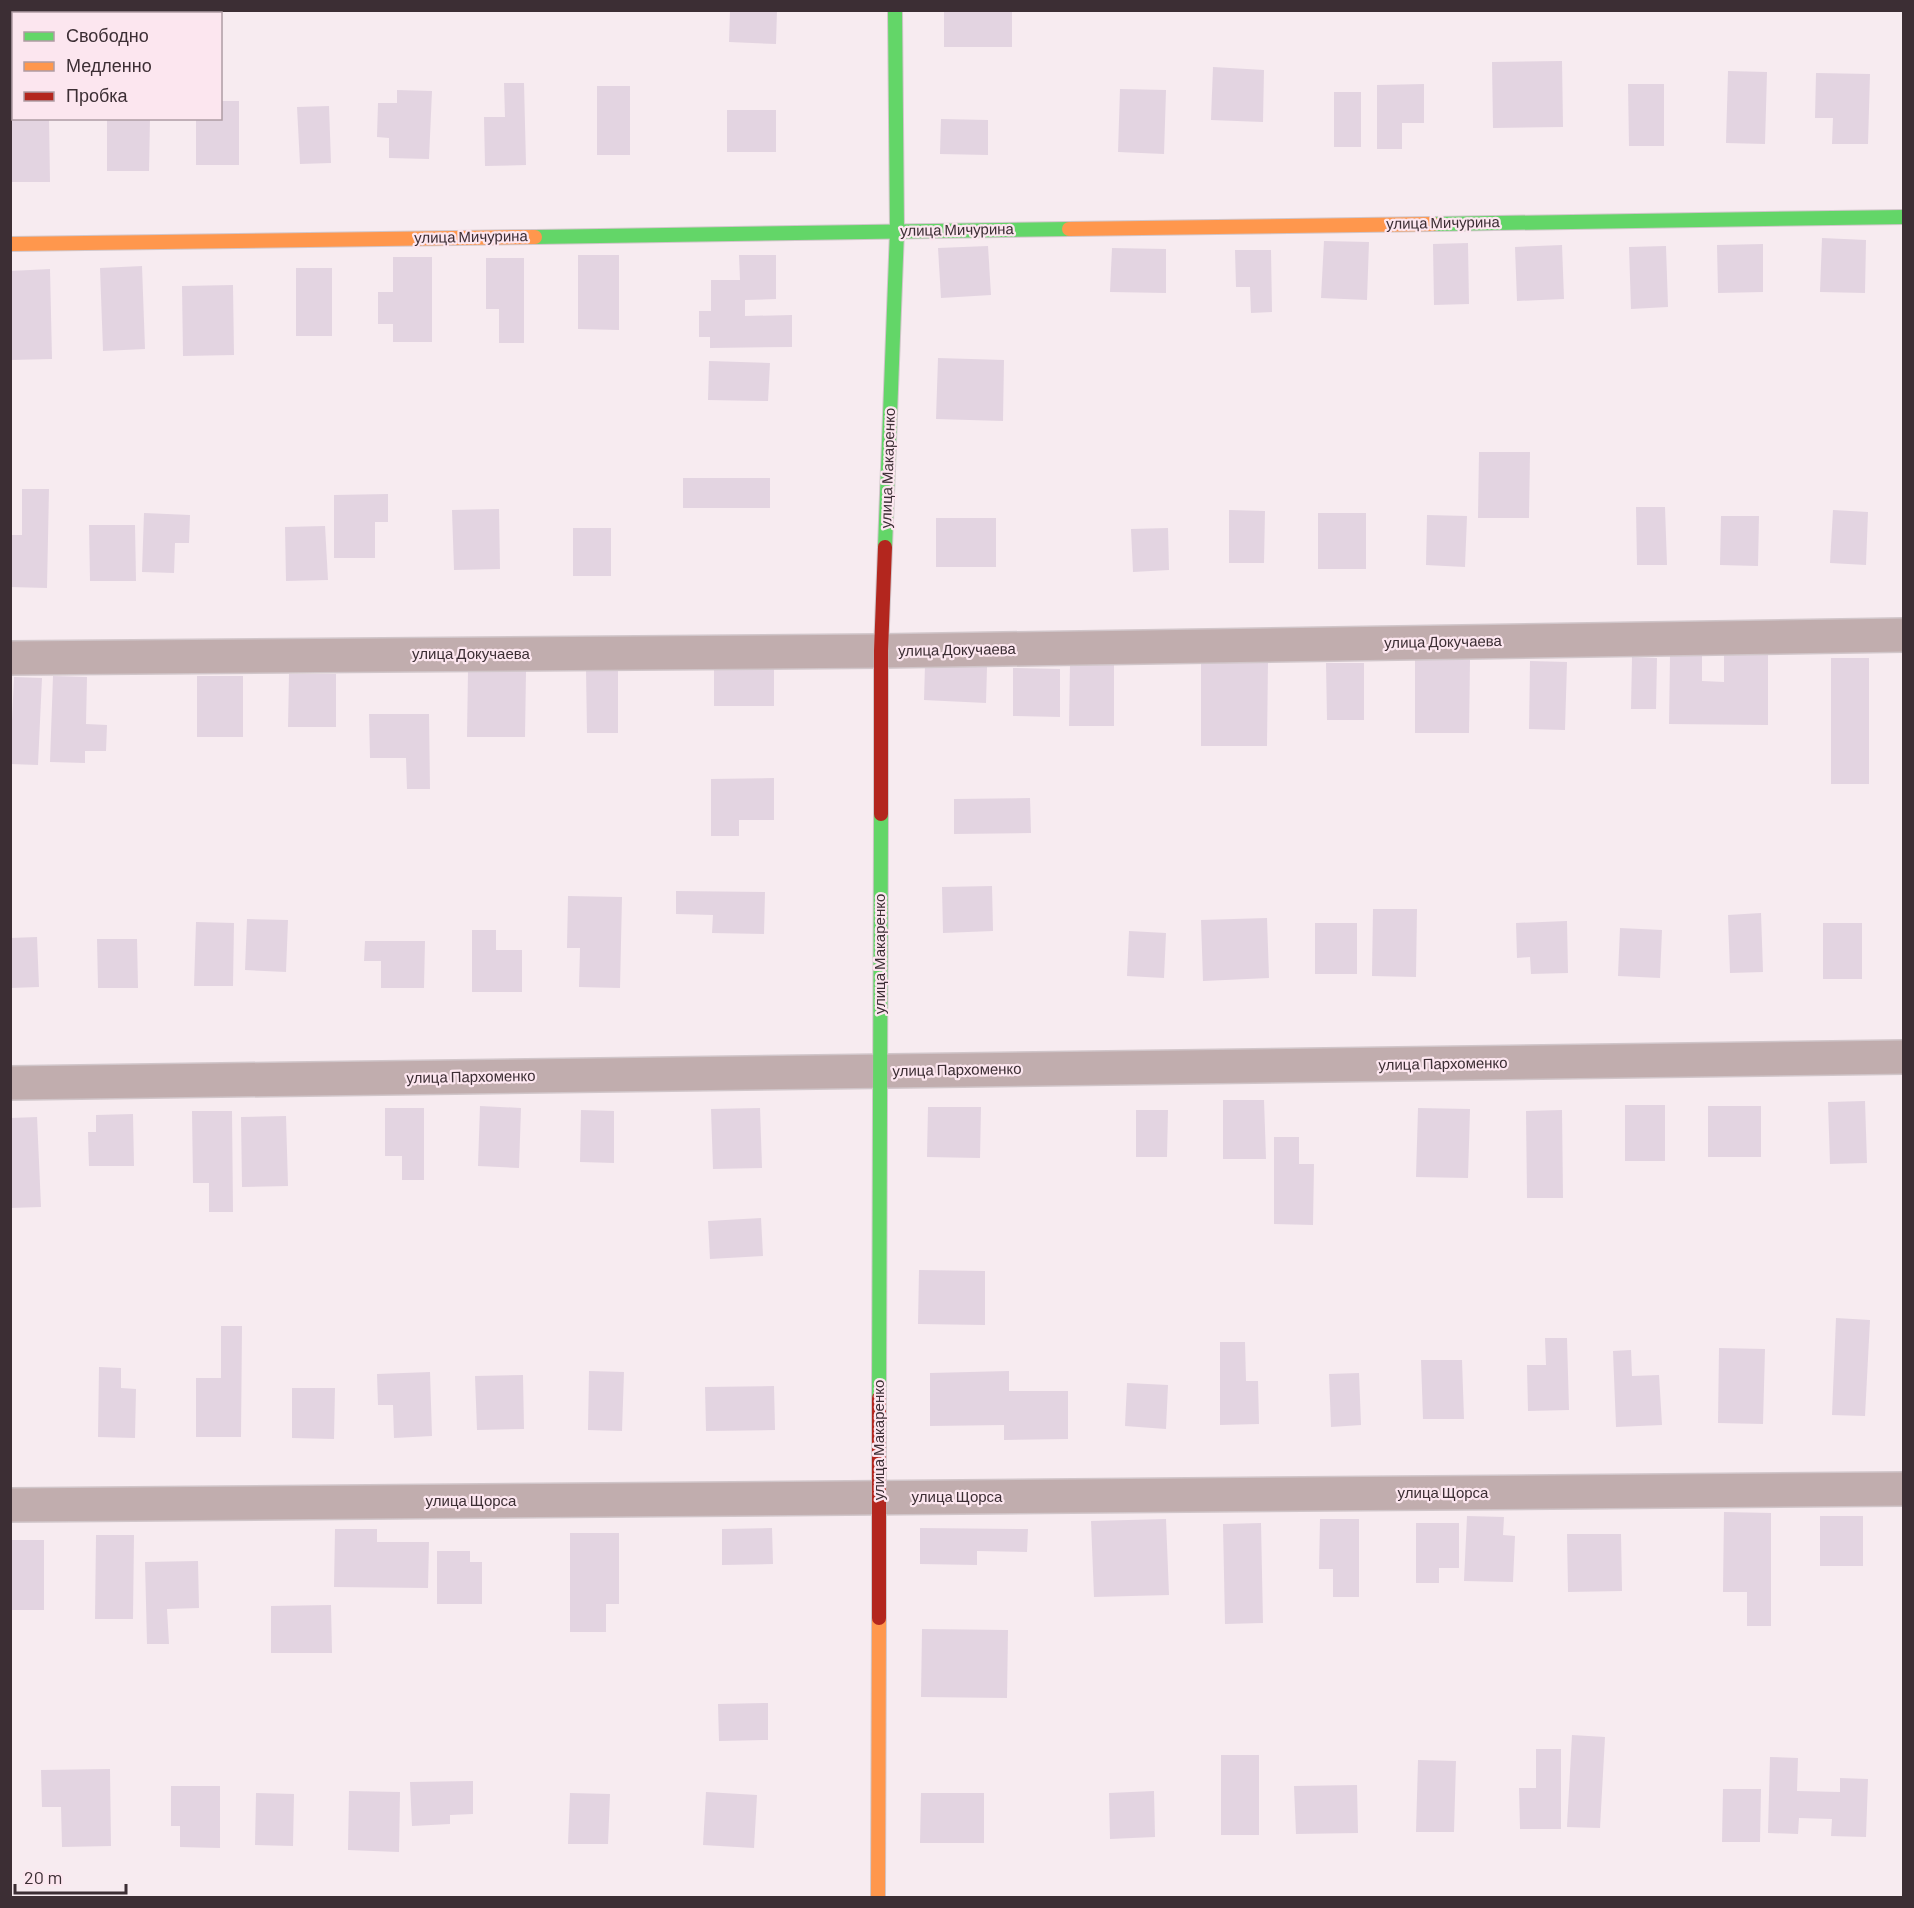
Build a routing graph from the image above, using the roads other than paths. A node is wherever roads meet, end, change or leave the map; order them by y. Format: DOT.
graph roads {
  1 [pos="895,10"];
  2 [pos="1904,217"];
  3 [pos="897,231"];
  4 [pos="10,244"];
  5 [pos="1904,635"];
  6 [pos="880,651"];
  7 [pos="10,658"];
  8 [pos="1904,1057"];
  9 [pos="880,1071"];
  10 [pos="10,1083"];
  11 [pos="1904,1489"];
  12 [pos="879,1498"];
  13 [pos="10,1505"];
  14 [pos="878,1898"];
  1 -- 3 [label="street, улица Макаренко"];
  2 -- 3 [label="street, улица Мичурина"];
  3 -- 4 [label="street, улица Мичурина"];
  3 -- 6 [label="street, улица Макаренко"];
  5 -- 6 [label="street, улица Докучаева"];
  6 -- 7 [label="street, улица Докучаева"];
  6 -- 9 [label="street, улица Макаренко"];
  8 -- 9 [label="street, улица Пархоменко"];
  9 -- 10 [label="street, улица Пархоменко"];
  9 -- 12 [label="street, улица Макаренко"];
  11 -- 12 [label="street, улица Щорса"];
  12 -- 13 [label="street, улица Щорса"];
  12 -- 14 [label="street, улица Макаренко"];
}
